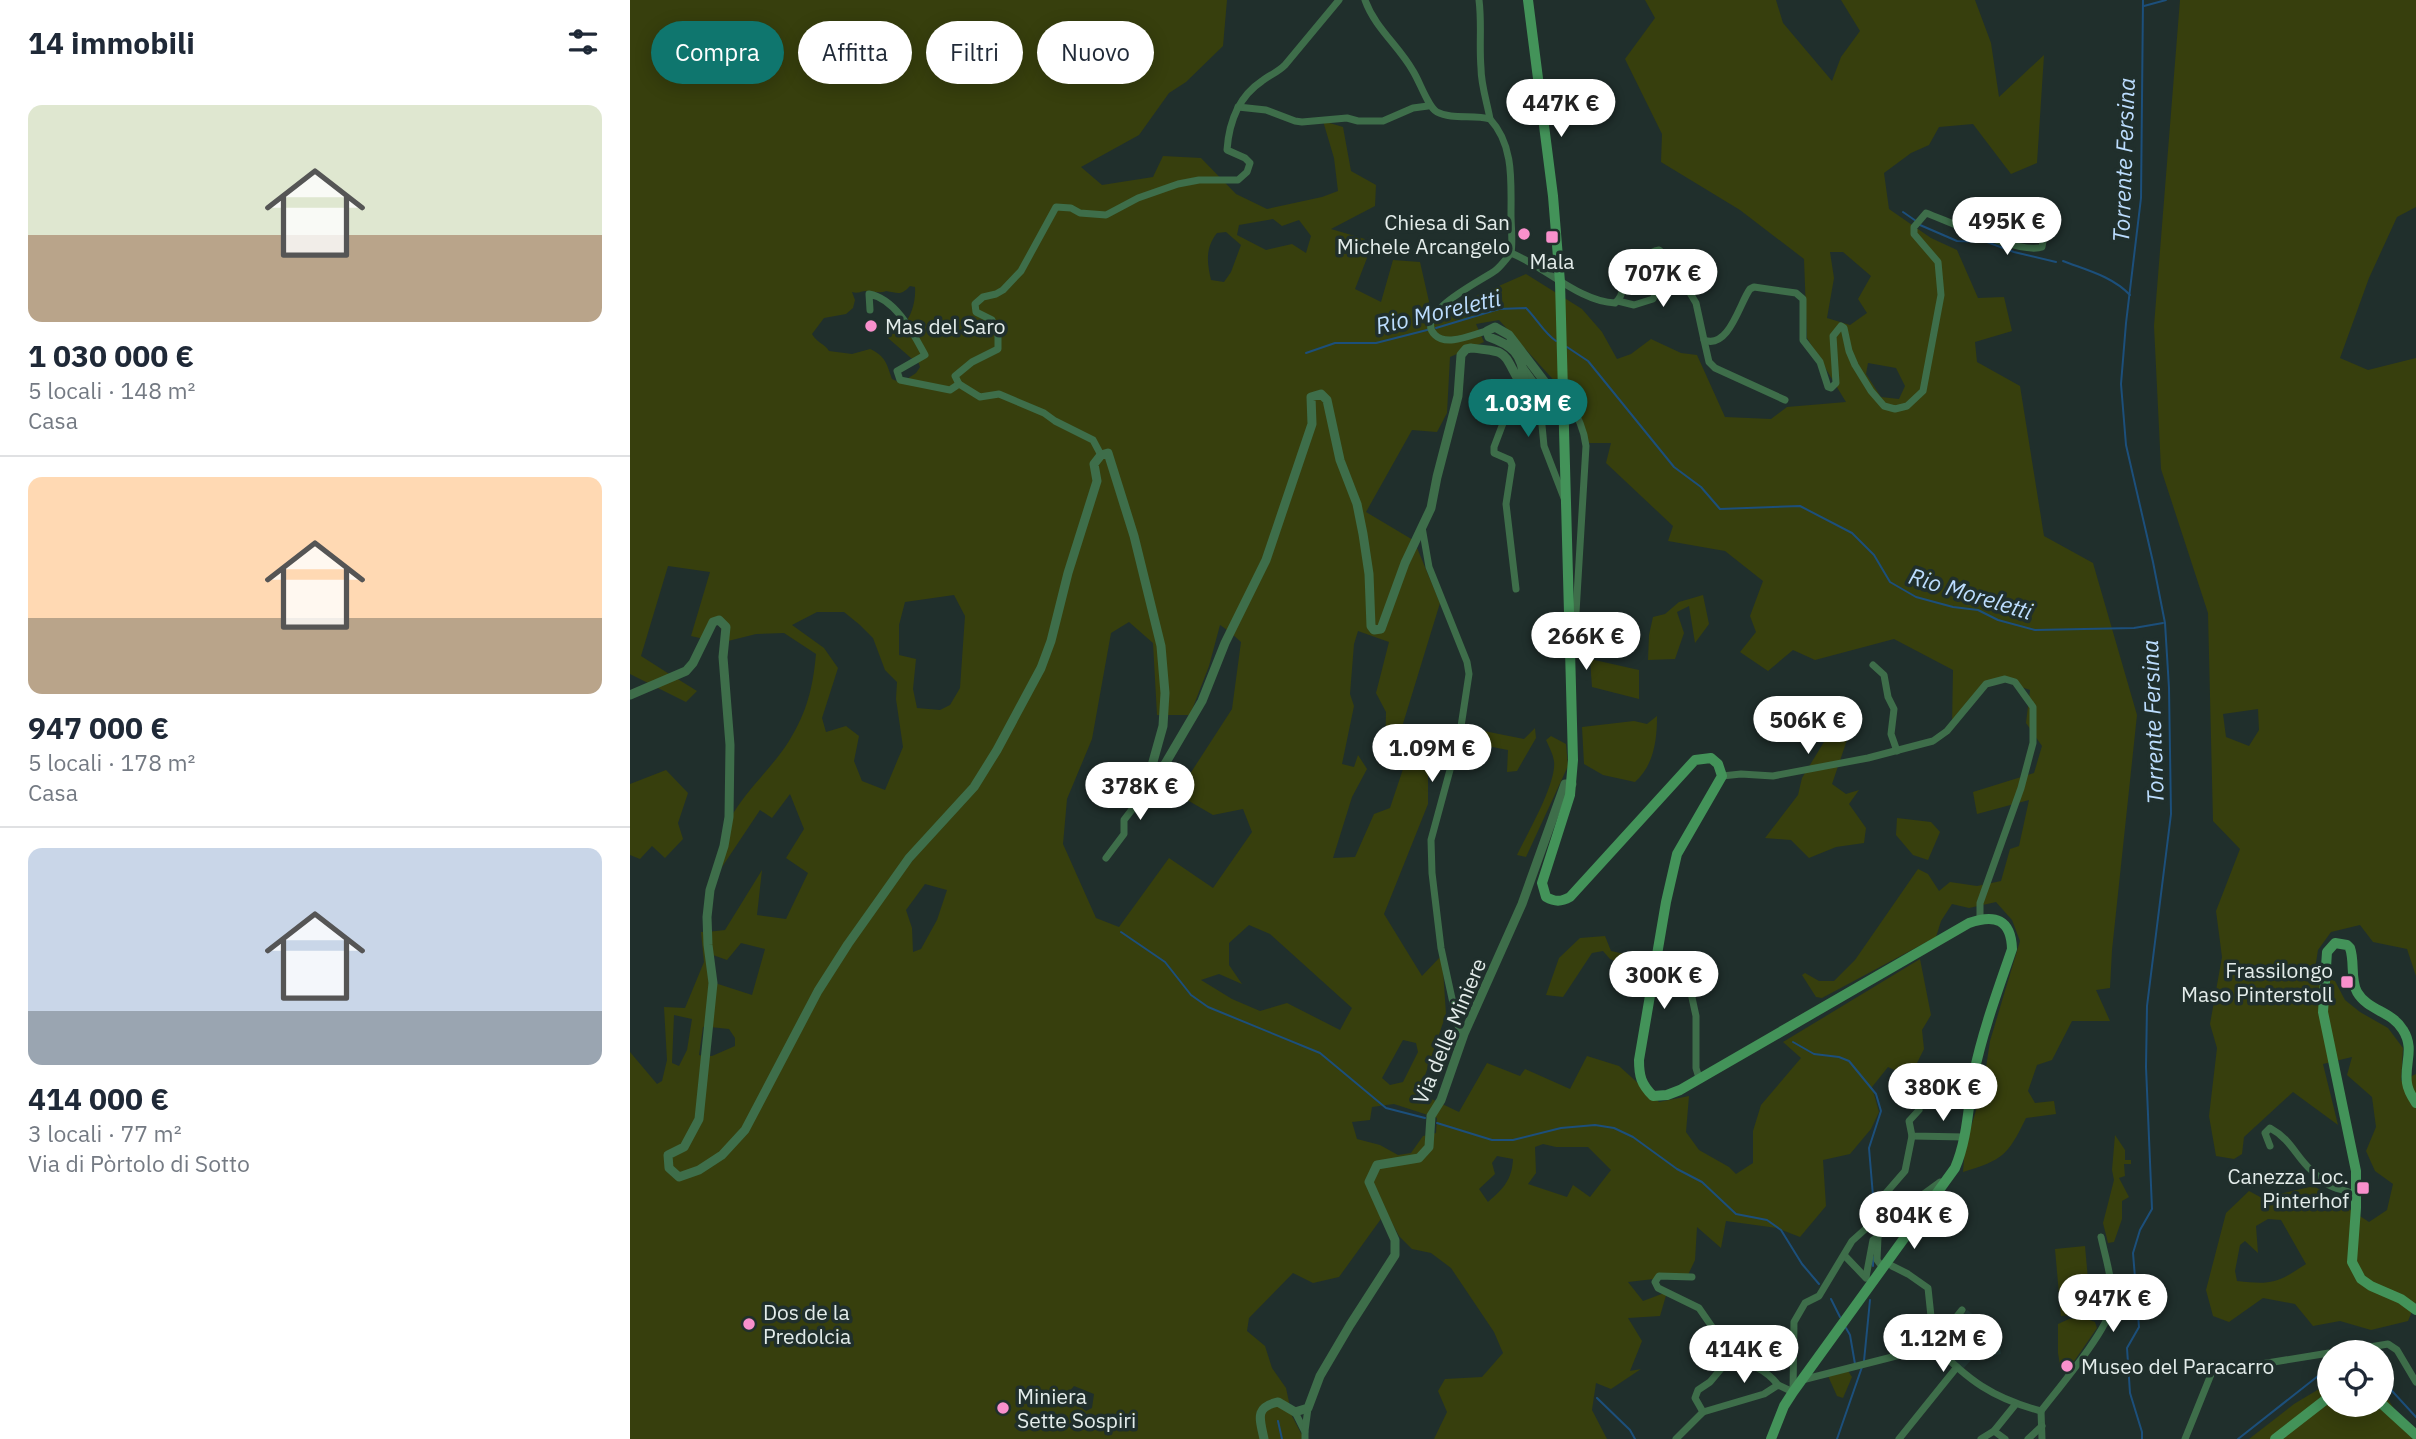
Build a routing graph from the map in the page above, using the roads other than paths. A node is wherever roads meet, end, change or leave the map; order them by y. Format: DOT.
graph roads {
  1 [pos="1339,0"];
  2 [pos="1365,0"];
  3 [pos="1479,0"];
  4 [pos="1528,0"];
  5 [pos="1429,106"];
  6 [pos="1238,107"];
  7 [pos="1490,119"];
  8 [pos="2052,217"];
  9 [pos="1511,253"];
  10 [pos="1668,256"];
  11 [pos="1560,282"];
  12 [pos="1618,301"];
  13 [pos="870,310"];
  14 [pos="1487,331"];
  15 [pos="1704,340"];
  16 [pos="1523,367"];
  17 [pos="1519,381"];
  18 [pos="959,384"];
  19 [pos="1563,400"];
  20 [pos="1786,400"];
  21 [pos="1101,455"];
  22 [pos="1564,499"];
  23 [pos="1422,527"];
  24 [pos="1516,589"];
  25 [pos="1569,642"];
  26 [pos="1873,665"];
  27 [pos="630,695"];
  28 [pos="1897,751"];
  29 [pos="1157,772"];
  30 [pos="1721,776"];
  31 [pos="1572,783"];
  32 [pos="1106,858"];
  33 [pos="1980,919"];
  34 [pos="1653,984"];
  35 [pos="1464,1034"];
  36 [pos="1699,1078"];
  37 [pos="2416,1103"];
  38 [pos="1919,1110"];
  39 [pos="1912,1136"];
  40 [pos="1965,1136"];
  41 [pos="2270,1146"];
  42 [pos="1944,1183"];
  43 [pos="2356,1208"];
  44 [pos="1877,1227"];
  45 [pos="1878,1237"];
  46 [pos="2101,1237"];
  47 [pos="1845,1256"];
  48 [pos="1880,1264"];
  49 [pos="1892,1266"];
  50 [pos="1692,1277"];
  51 [pos="1866,1277"];
  52 [pos="1868,1289"];
  53 [pos="1962,1310"];
  54 [pos="2416,1310"];
  55 [pos="1934,1345"];
  56 [pos="2394,1347"];
  57 [pos="2317,1355"];
  58 [pos="1730,1359"];
  59 [pos="1957,1367"];
  60 [pos="1801,1380"];
  61 [pos="2416,1381"];
  62 [pos="1778,1385"];
  63 [pos="1793,1392"];
  64 [pos="2015,1405"];
  65 [pos="2317,1406"];
  66 [pos="1308,1408"];
  67 [pos="2041,1411"];
  68 [pos="1294,1412"];
  69 [pos="1703,1412"];
  70 [pos="2394,1415"];
  71 [pos="2042,1426"];
  72 [pos="1994,1431"];
  73 [pos="1305,1435"];
  74 [pos="2416,1435"];
  75 [pos="1264,1439"];
  76 [pos="1676,1439"];
  77 [pos="1771,1439"];
  78 [pos="1899,1439"];
  79 [pos="1981,1439"];
  80 [pos="2005,1439"];
  81 [pos="2028,1439"];
  82 [pos="2042,1439"];
  83 [pos="2185,1439"];
  84 [pos="2275,1439"];
  1 -- 6 [label="street"];
  2 -- 5 [label="street"];
  3 -- 7 [label="street"];
  4 -- 11 [label="main road"];
  5 -- 6 [label="street"];
  5 -- 7 [label="street"];
  6 -- 18 [label="street"];
  7 -- 9 [label="street"];
  8 -- 15 [label="street"];
  9 -- 11 [label="street"];
  9 -- 14 [label="street"];
  10 -- 12 [label="street"];
  10 -- 12 [label="street"];
  10 -- 15 [label="street"];
  11 -- 12 [label="street"];
  11 -- 19 [label="main road"];
  13 -- 18 [label="street"];
  14 -- 16 [label="street"];
  14 -- 19 [label="street"];
  15 -- 20 [label="street"];
  16 -- 17 [label="street"];
  16 -- 22 [label="street"];
  17 -- 23 [label="street"];
  17 -- 24 [label="street"];
  18 -- 21 [label="street"];
  19 -- 22 [label="main road"];
  19 -- 25 [label="street"];
  21 -- 27 [label="street"];
  21 -- 29 [label="street"];
  22 -- 25 [label="main road"];
  23 -- 29 [label="street"];
  23 -- 35 [label="street"];
  25 -- 31 [label="main road"];
  26 -- 28 [label="street"];
  28 -- 30 [label="street"];
  28 -- 33 [label="street"];
  29 -- 32 [label="street"];
  30 -- 31 [label="main road"];
  30 -- 34 [label="main road"];
  31 -- 35 [label="street, Via delle Miniere"];
  33 -- 36 [label="main road"];
  33 -- 40 [label="main road"];
  34 -- 36 [label="street"];
  34 -- 36 [label="main road"];
  35 -- 66 [label="street, Via delle Miniere"];
  37 -- 43 [label="main road"];
  38 -- 39 [label="street"];
  39 -- 40 [label="street"];
  39 -- 44 [label="street"];
  40 -- 42 [label="main road"];
  41 -- 43 [label="street"];
  42 -- 44 [label="street"];
  42 -- 52 [label="main road"];
  43 -- 54 [label="main road"];
  44 -- 45 [label="street"];
  44 -- 47 [label="street"];
  45 -- 48 [label="street"];
  45 -- 51 [label="street"];
  46 -- 67 [label="street"];
  47 -- 51 [label="street"];
  47 -- 63 [label="street"];
  49 -- 55 [label="street"];
  50 -- 58 [label="street"];
  51 -- 52 [label="street"];
  52 -- 60 [label="main road"];
  53 -- 55 [label="street"];
  55 -- 59 [label="street"];
  55 -- 60 [label="street"];
  56 -- 61 [label="street"];
  57 -- 83 [label="street"];
  58 -- 62 [label="street"];
  58 -- 69 [label="street"];
  59 -- 64 [label="street"];
  59 -- 78 [label="street"];
  60 -- 63 [label="main road"];
  62 -- 63 [label="street"];
  62 -- 69 [label="street"];
  63 -- 77 [label="main road"];
  64 -- 67 [label="street"];
  64 -- 72 [label="street"];
  65 -- 84 [label="main road"];
  66 -- 68 [label="street"];
  66 -- 73 [label="street"];
  67 -- 71 [label="street"];
  68 -- 73 [label="street"];
  68 -- 75 [label="street"];
  69 -- 76 [label="street"];
  70 -- 74 [label="main road"];
  71 -- 81 [label="street"];
  71 -- 82 [label="street"];
  72 -- 79 [label="street"];
  72 -- 80 [label="street"];
}
